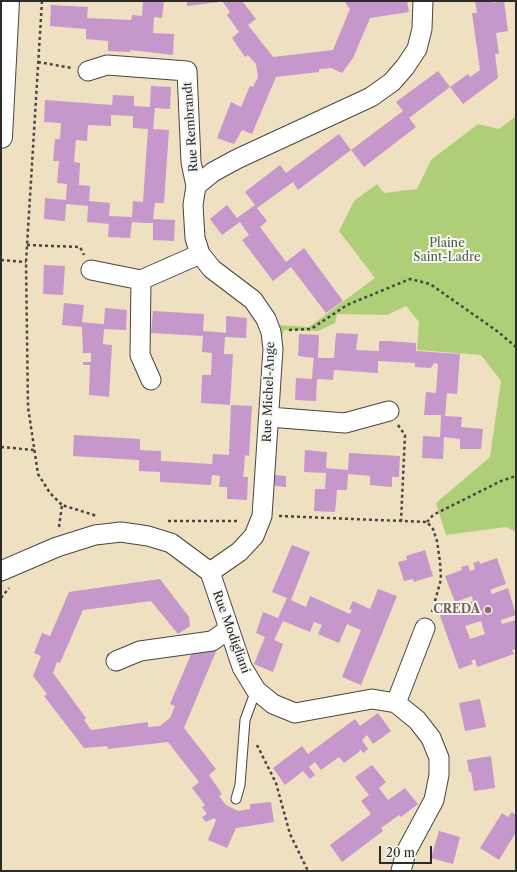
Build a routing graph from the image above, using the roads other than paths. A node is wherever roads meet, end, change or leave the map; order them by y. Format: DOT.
graph roads {
  1 [pos="8,1"];
  2 [pos="423,1"];
  3 [pos="3,63"];
  4 [pos="88,71"];
  5 [pos="1,137"];
  6 [pos="196,186"];
  7 [pos="200,254"];
  8 [pos="91,270"];
  9 [pos="141,280"];
  10 [pos="151,380"];
  11 [pos="390,411"];
  12 [pos="269,418"];
  13 [pos="1,571"];
  14 [pos="210,572"];
  15 [pos="425,628"];
  16 [pos="229,630"];
  17 [pos="116,661"];
  18 [pos="256,690"];
  19 [pos="396,703"];
  20 [pos="236,799"];
  21 [pos="401,871"];
  1 -- 3 [label="street"];
  2 -- 6 [label="street"];
  3 -- 5 [label="street"];
  4 -- 6 [label="street, Rue Rembrandt"];
  6 -- 7 [label="street, Rue Michel-Ange"];
  7 -- 9 [label="street"];
  7 -- 12 [label="street, Rue Michel-Ange"];
  8 -- 9 [label="street"];
  9 -- 10 [label="street"];
  11 -- 12 [label="street"];
  12 -- 14 [label="street, Rue Michel-Ange"];
  13 -- 14 [label="street"];
  14 -- 16 [label="street, Rue Modigliani"];
  15 -- 19 [label="street"];
  16 -- 17 [label="street"];
  16 -- 18 [label="street, Rue Modigliani"];
  18 -- 19 [label="street, Rue Modigliani"];
  18 -- 20 [label="lane"];
  19 -- 21 [label="street, Rue Modigliani"];
}
